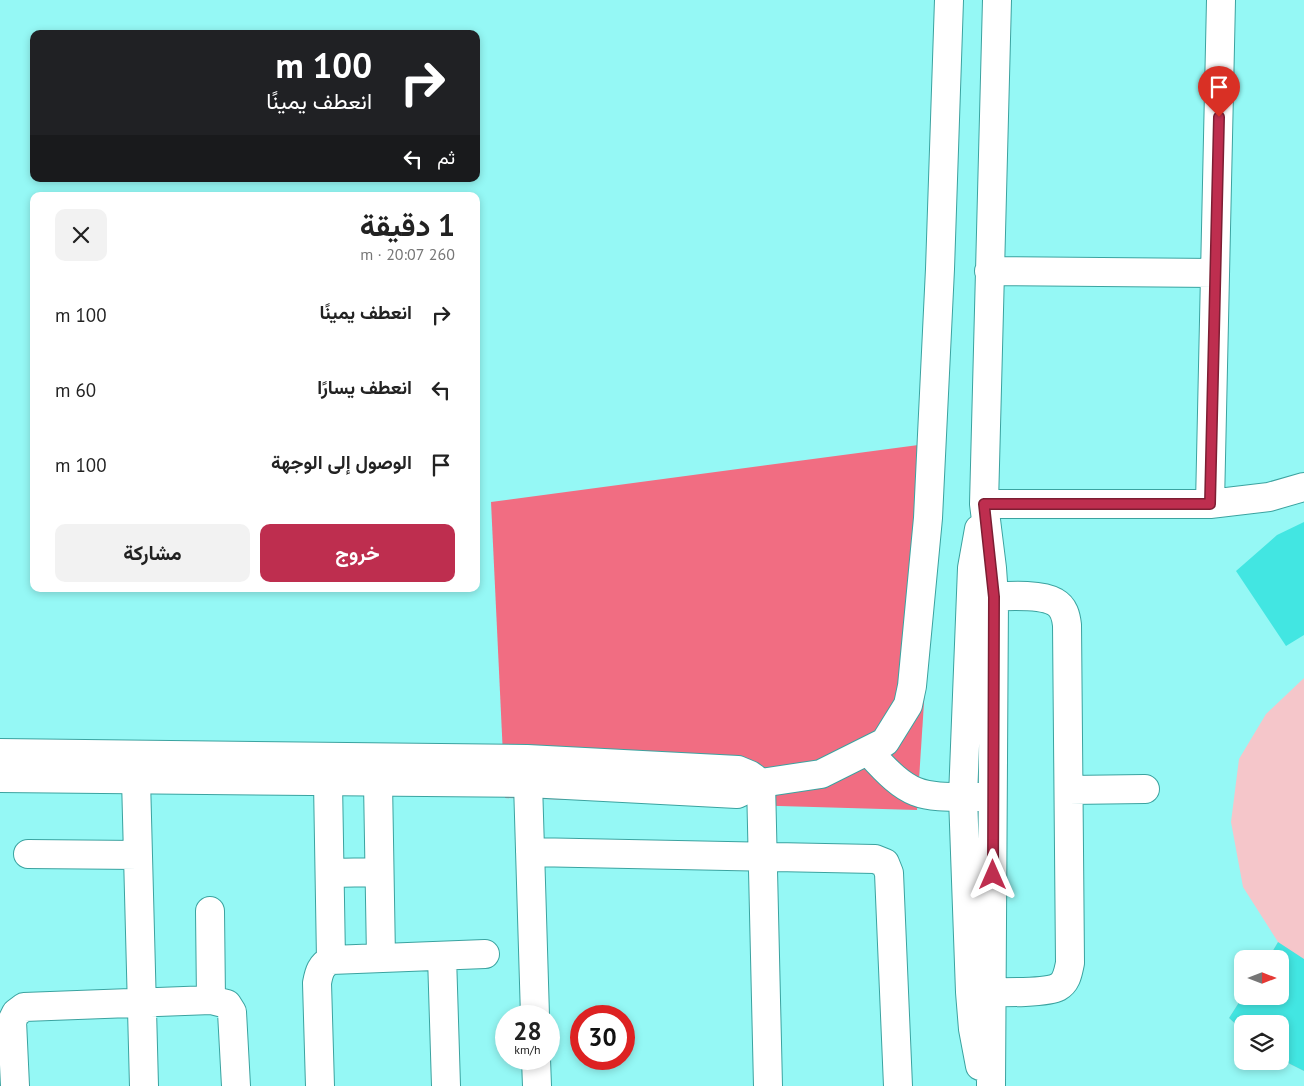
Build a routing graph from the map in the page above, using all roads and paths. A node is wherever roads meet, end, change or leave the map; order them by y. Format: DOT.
graph roads {
  1 [pos="949,0"];
  2 [pos="997,0"];
  3 [pos="1221,0"];
  4 [pos="989,271"];
  5 [pos="1215,272"];
  6 [pos="1304,487"];
  7 [pos="1210,504"];
  8 [pos="984,509"];
  9 [pos="982,597"];
  10 [pos="869,752"];
  11 [pos="0,753"];
  12 [pos="136,767"];
  13 [pos="328,769"];
  14 [pos="528,771"];
  15 [pos="0,778"];
  16 [pos="378,782"];
  17 [pos="761,783"];
  18 [pos="1145,789"];
  19 [pos="1069,790"];
  20 [pos="993,796"];
  21 [pos="963,797"];
  22 [pos="530,852"];
  23 [pos="28,854"];
  24 [pos="138,855"];
  25 [pos="761,857"];
  26 [pos="379,872"];
  27 [pos="330,873"];
  28 [pos="210,911"];
  29 [pos="485,954"];
  30 [pos="442,956"];
  31 [pos="381,958"];
  32 [pos="331,960"];
  33 [pos="981,992"];
  34 [pos="211,1000"];
  35 [pos="142,1002"];
  36 [pos="535,1005"];
  37 [pos="536,1070"];
  38 [pos="15,1086"];
  39 [pos="144,1086"];
  40 [pos="236,1086"];
  41 [pos="320,1086"];
  42 [pos="446,1086"];
  43 [pos="537,1086"];
  44 [pos="768,1086"];
  45 [pos="898,1086"];
  46 [pos="985,1086"];
  47 [pos="991,1086"];
  1 -- 10 [label="main road"];
  2 -- 4 [label="main road"];
  3 -- 5 [label="main road"];
  4 -- 5 [label="main road"];
  4 -- 8 [label="main road"];
  5 -- 7 [label="main road"];
  6 -- 7 [label="main road"];
  7 -- 8 [label="main road"];
  8 -- 9 [label="main road"];
  9 -- 19 [label="main road"];
  9 -- 20 [label="main road"];
  9 -- 21 [label="main road"];
  10 -- 17 [label="main road"];
  10 -- 21 [label="main road"];
  11 -- 12 [label="main road"];
  12 -- 13 [label="main road"];
  12 -- 15 [label="main road"];
  12 -- 24 [label="main road"];
  13 -- 14 [label="main road"];
  13 -- 16 [label="main road"];
  13 -- 27 [label="main road"];
  14 -- 16 [label="main road"];
  14 -- 17 [label="main road"];
  14 -- 22 [label="main road"];
  16 -- 26 [label="main road"];
  17 -- 25 [label="main road"];
  18 -- 19 [label="main road"];
  19 -- 33 [label="main road"];
  20 -- 21 [label="main road"];
  20 -- 33 [label="main road"];
  21 -- 33 [label="main road"];
  22 -- 25 [label="main road"];
  22 -- 36 [label="main road"];
  23 -- 24 [label="main road"];
  24 -- 35 [label="main road"];
  25 -- 44 [label="main road"];
  25 -- 45 [label="main road"];
  26 -- 27 [label="main road"];
  26 -- 31 [label="main road"];
  27 -- 32 [label="main road"];
  28 -- 34 [label="main road"];
  29 -- 30 [label="main road"];
  30 -- 31 [label="main road"];
  30 -- 42 [label="main road"];
  31 -- 32 [label="main road"];
  32 -- 41 [label="main road"];
  33 -- 46 [label="main road"];
  33 -- 47 [label="main road"];
  34 -- 35 [label="main road"];
  34 -- 40 [label="main road"];
  35 -- 38 [label="main road"];
  35 -- 39 [label="main road"];
  37 -- 43 [label="main road"];
}
